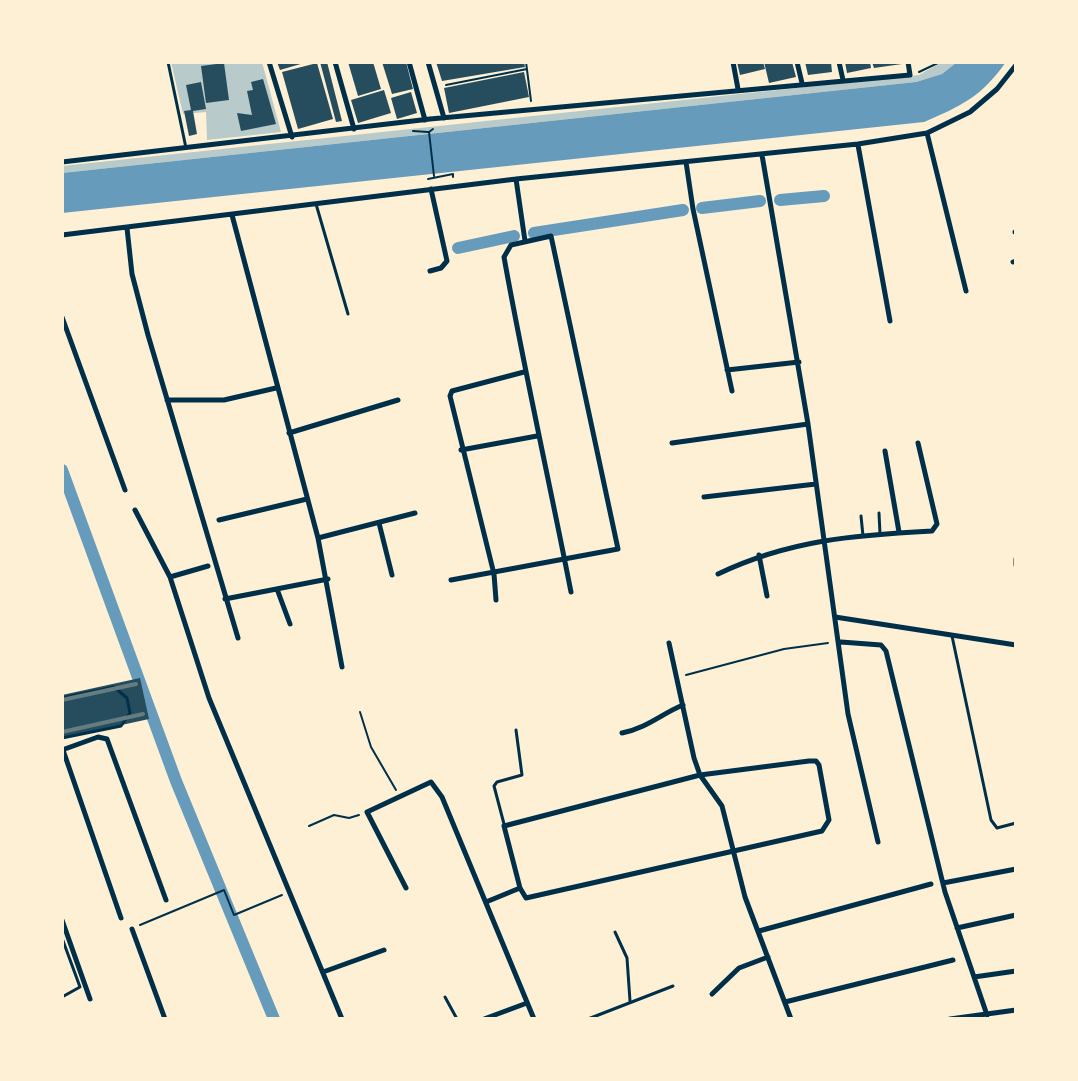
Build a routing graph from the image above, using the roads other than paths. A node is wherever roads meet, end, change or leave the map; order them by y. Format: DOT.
graph roads {
  1 [pos="168,62"];
  2 [pos="269,62"];
  3 [pos="335,62"];
  4 [pos="409,62"];
  5 [pos="428,62"];
  6 [pos="733,62"];
  7 [pos="797,62"];
  8 [pos="839,62"];
  9 [pos="908,62"];
  10 [pos="1016,65"];
  11 [pos="843,80"];
  12 [pos="802,83"];
  13 [pos="738,89"];
  14 [pos="444,118"];
  15 [pos="425,120"];
  16 [pos="354,129"];
  17 [pos="927,133"];
  18 [pos="292,137"];
  19 [pos="858,144"];
  20 [pos="186,148"];
  21 [pos="762,155"];
  22 [pos="62,162"];
  23 [pos="686,162"];
  24 [pos="516,179"];
  25 [pos="431,189"];
  26 [pos="316,204"];
  27 [pos="232,215"];
  28 [pos="127,228"];
  29 [pos="62,235"];
  30 [pos="525,241"];
  31 [pos="430,271"];
  32 [pos="966,291"];
  33 [pos="348,314"];
  34 [pos="62,317"];
  35 [pos="890,321"];
  36 [pos="799,362"];
  37 [pos="727,370"];
  38 [pos="524,372"];
  39 [pos="276,388"];
  40 [pos="732,391"];
  41 [pos="167,400"];
  42 [pos="398,400"];
  43 [pos="808,424"];
  44 [pos="289,433"];
  45 [pos="537,436"];
  46 [pos="672,443"];
  47 [pos="918,443"];
  48 [pos="461,450"];
  49 [pos="885,451"];
  50 [pos="816,484"];
  51 [pos="125,490"];
  52 [pos="704,497"];
  53 [pos="307,499"];
  54 [pos="135,510"];
  55 [pos="415,513"];
  56 [pos="879,513"];
  57 [pos="861,516"];
  58 [pos="219,520"];
  59 [pos="379,523"];
  60 [pos="899,532"];
  61 [pos="880,534"];
  62 [pos="863,536"];
  63 [pos="318,538"];
  64 [pos="822,540"];
  65 [pos="759,555"];
  66 [pos="565,561"];
  67 [pos="208,566"];
  68 [pos="494,574"];
  69 [pos="718,574"];
  70 [pos="392,575"];
  71 [pos="170,577"];
  72 [pos="328,579"];
  73 [pos="451,580"];
  74 [pos="277,589"];
  75 [pos="571,592"];
  76 [pos="767,596"];
  77 [pos="225,599"];
  78 [pos="496,600"];
  79 [pos="835,617"];
  80 [pos="290,624"];
  81 [pos="952,636"];
  82 [pos="238,638"];
  83 [pos="841,642"];
  84 [pos="669,643"];
  85 [pos="1016,645"];
  86 [pos="342,667"];
  87 [pos="62,698"];
  88 [pos="683,705"];
  89 [pos="516,730"];
  90 [pos="622,733"];
  91 [pos="62,738"];
  92 [pos="62,750"];
  93 [pos="700,775"];
  94 [pos="1016,823"];
  95 [pos="504,826"];
  96 [pos="878,842"];
  97 [pos="733,853"];
  98 [pos="1016,869"];
  99 [pos="943,883"];
  100 [pos="931,884"];
  101 [pos="406,888"];
  102 [pos="520,888"];
  103 [pos="166,900"];
  104 [pos="486,902"];
  105 [pos="1016,915"];
  106 [pos="121,918"];
  107 [pos="62,920"];
  108 [pos="957,928"];
  109 [pos="132,929"];
  110 [pos="759,931"];
  111 [pos="615,932"];
  112 [pos="62,938"];
  113 [pos="384,950"];
  114 [pos="768,957"];
  115 [pos="953,960"];
  116 [pos="1016,971"];
  117 [pos="323,972"];
  118 [pos="974,977"];
  119 [pos="673,986"];
  120 [pos="712,994"];
  121 [pos="62,997"];
  122 [pos="445,997"];
  123 [pos="90,999"];
  124 [pos="630,1002"];
  125 [pos="785,1002"];
  126 [pos="527,1003"];
  127 [pos="1016,1010"];
  128 [pos="987,1015"];
  129 [pos="165,1019"];
  130 [pos="342,1019"];
  131 [pos="457,1019"];
  132 [pos="484,1019"];
  133 [pos="534,1019"];
  134 [pos="588,1019"];
  135 [pos="791,1019"];
  136 [pos="950,1019"];
  1 -- 20 [label="lane"];
  2 -- 18 [label="street"];
  3 -- 16 [label="street"];
  4 -- 15 [label="street"];
  5 -- 14 [label="street"];
  6 -- 13 [label="street"];
  7 -- 12 [label="street"];
  8 -- 11 [label="street"];
  9 -- 11 [label="street"];
  10 -- 17 [label="street"];
  11 -- 12 [label="street"];
  12 -- 13 [label="street"];
  13 -- 14 [label="street"];
  14 -- 15 [label="street"];
  15 -- 16 [label="street"];
  16 -- 18 [label="street"];
  17 -- 19 [label="street"];
  17 -- 32 [label="street"];
  18 -- 20 [label="street"];
  19 -- 21 [label="street"];
  19 -- 35 [label="street"];
  20 -- 22 [label="street"];
  21 -- 23 [label="street"];
  21 -- 36 [label="street"];
  23 -- 24 [label="street"];
  23 -- 37 [label="street"];
  24 -- 25 [label="street"];
  24 -- 30 [label="street"];
  25 -- 26 [label="street"];
  25 -- 31 [label="street"];
  26 -- 27 [label="street"];
  26 -- 33 [label="lane"];
  27 -- 28 [label="street"];
  27 -- 39 [label="street"];
  28 -- 29 [label="street"];
  28 -- 41 [label="street"];
  30 -- 38 [label="street"];
  30 -- 66 [label="street"];
  34 -- 51 [label="street"];
  36 -- 37 [label="street"];
  36 -- 43 [label="street"];
  37 -- 40 [label="street"];
  38 -- 45 [label="street"];
  38 -- 48 [label="street"];
  39 -- 41 [label="street"];
  39 -- 44 [label="street"];
  41 -- 77 [label="street"];
  42 -- 44 [label="street"];
  43 -- 46 [label="street"];
  43 -- 50 [label="street"];
  44 -- 53 [label="street"];
  45 -- 48 [label="street"];
  45 -- 66 [label="street"];
  47 -- 60 [label="street"];
  48 -- 68 [label="street"];
  49 -- 60 [label="street"];
  50 -- 52 [label="street"];
  50 -- 64 [label="street"];
  53 -- 58 [label="street"];
  53 -- 63 [label="street"];
  54 -- 71 [label="street"];
  55 -- 59 [label="street"];
  56 -- 61 [label="lane"];
  57 -- 62 [label="lane"];
  59 -- 63 [label="street"];
  59 -- 70 [label="street"];
  60 -- 61 [label="street"];
  61 -- 62 [label="street"];
  62 -- 64 [label="street"];
  63 -- 72 [label="street"];
  64 -- 65 [label="street"];
  64 -- 79 [label="street"];
  65 -- 69 [label="street"];
  65 -- 76 [label="street"];
  66 -- 68 [label="street"];
  66 -- 75 [label="street"];
  67 -- 71 [label="street"];
  68 -- 73 [label="street"];
  68 -- 78 [label="street"];
  71 -- 117 [label="street"];
  72 -- 74 [label="street"];
  72 -- 86 [label="street"];
  74 -- 77 [label="street"];
  74 -- 80 [label="street"];
  77 -- 82 [label="street"];
  79 -- 81 [label="street"];
  79 -- 83 [label="street"];
  81 -- 85 [label="street"];
  81 -- 94 [label="lane"];
  83 -- 96 [label="street"];
  83 -- 99 [label="street"];
  84 -- 88 [label="street"];
  87 -- 91 [label="lane"];
  88 -- 90 [label="street"];
  88 -- 93 [label="street"];
  89 -- 95 [label="lane"];
  92 -- 103 [label="street"];
  92 -- 106 [label="street"];
  93 -- 95 [label="street"];
  93 -- 97 [label="street"];
  93 -- 97 [label="street"];
  95 -- 102 [label="street"];
  97 -- 102 [label="street"];
  97 -- 110 [label="street"];
  98 -- 99 [label="street"];
  99 -- 108 [label="street"];
  100 -- 110 [label="street"];
  101 -- 104 [label="street"];
  102 -- 104 [label="street"];
  104 -- 126 [label="street"];
  105 -- 108 [label="street"];
  107 -- 123 [label="street"];
  108 -- 118 [label="street"];
  109 -- 129 [label="street"];
  110 -- 114 [label="street"];
  111 -- 124 [label="lane"];
  112 -- 121 [label="lane"];
  113 -- 117 [label="street"];
  114 -- 120 [label="street"];
  114 -- 125 [label="street"];
  115 -- 125 [label="street"];
  116 -- 118 [label="street"];
  117 -- 130 [label="street"];
  118 -- 128 [label="street"];
  119 -- 124 [label="lane"];
  122 -- 131 [label="lane"];
  124 -- 134 [label="lane"];
  125 -- 135 [label="street"];
  126 -- 132 [label="street"];
  126 -- 133 [label="street"];
  127 -- 128 [label="street"];
  128 -- 136 [label="street"];
}
